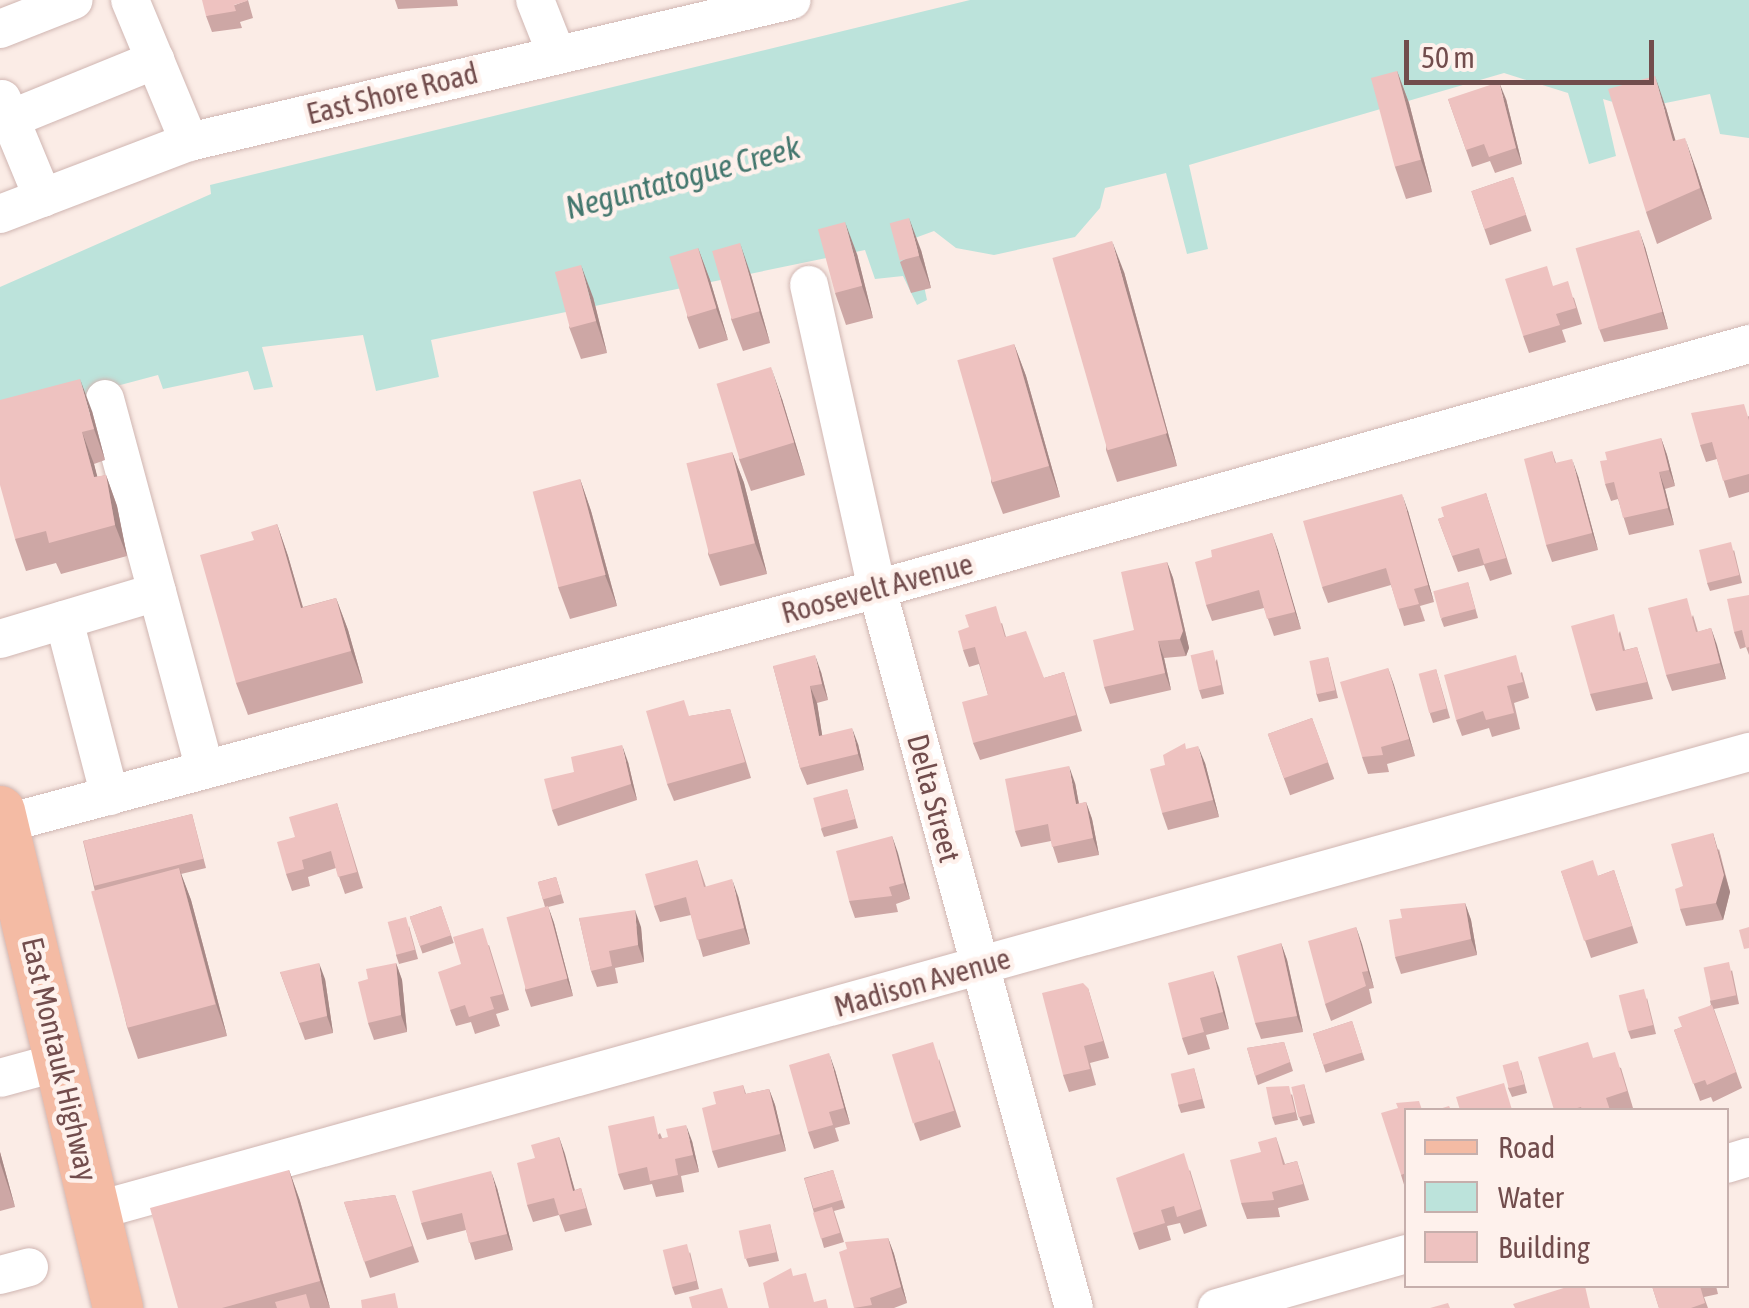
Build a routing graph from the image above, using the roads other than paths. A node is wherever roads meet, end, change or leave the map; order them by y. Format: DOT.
graph roads {
  1 [pos="74,0"];
  2 [pos="130,0"];
  3 [pos="535,0"];
  4 [pos="792,0"];
  5 [pos="0,29"];
  6 [pos="556,53"];
  7 [pos="154,60"];
  8 [pos="5,107"];
  9 [pos="189,142"];
  10 [pos="43,198"];
  11 [pos="0,214"];
  12 [pos="809,285"];
  13 [pos="1749,344"];
  14 [pos="104,399"];
  15 [pos="876,590"];
  16 [pos="157,592"];
  17 [pos="64,620"];
  18 [pos="0,639"];
  19 [pos="1749,752"];
  20 [pos="206,770"];
  21 [pos="110,796"];
  22 [pos="1,820"];
  23 [pos="980,966"];
  24 [pos="62,1061"];
  25 [pos="0,1078"];
  26 [pos="95,1212"];
  27 [pos="1404,1255"];
  28 [pos="118,1308"];
  29 [pos="1074,1308"];
  30 [pos="1218,1308"];
  1 -- 5 [label="street"];
  2 -- 7 [label="street"];
  3 -- 6 [label="street"];
  4 -- 6 [label="street, East Shore Road"];
  6 -- 9 [label="street, East Shore Road"];
  7 -- 8 [label="street"];
  7 -- 9 [label="street"];
  8 -- 10 [label="street"];
  9 -- 10 [label="street, East Shore Road"];
  10 -- 11 [label="street, East Shore Road"];
  12 -- 15 [label="street, Delta Street"];
  13 -- 15 [label="street, Roosevelt Avenue"];
  14 -- 16 [label="street"];
  15 -- 20 [label="street, Roosevelt Avenue"];
  15 -- 23 [label="street, Delta Street"];
  16 -- 17 [label="street"];
  16 -- 20 [label="street"];
  17 -- 18 [label="street"];
  17 -- 21 [label="street"];
  19 -- 23 [label="street, Madison Avenue"];
  20 -- 21 [label="street, Roosevelt Avenue"];
  21 -- 22 [label="street, Roosevelt Avenue"];
  22 -- 24 [label="main road, East Montauk Highway"];
  23 -- 26 [label="street, Madison Avenue"];
  23 -- 29 [label="street, Delta Street"];
  24 -- 25 [label="street"];
  24 -- 26 [label="main road, East Montauk Highway"];
  26 -- 28 [label="main road, East Montauk Highway"];
  27 -- 30 [label="street"];
}
